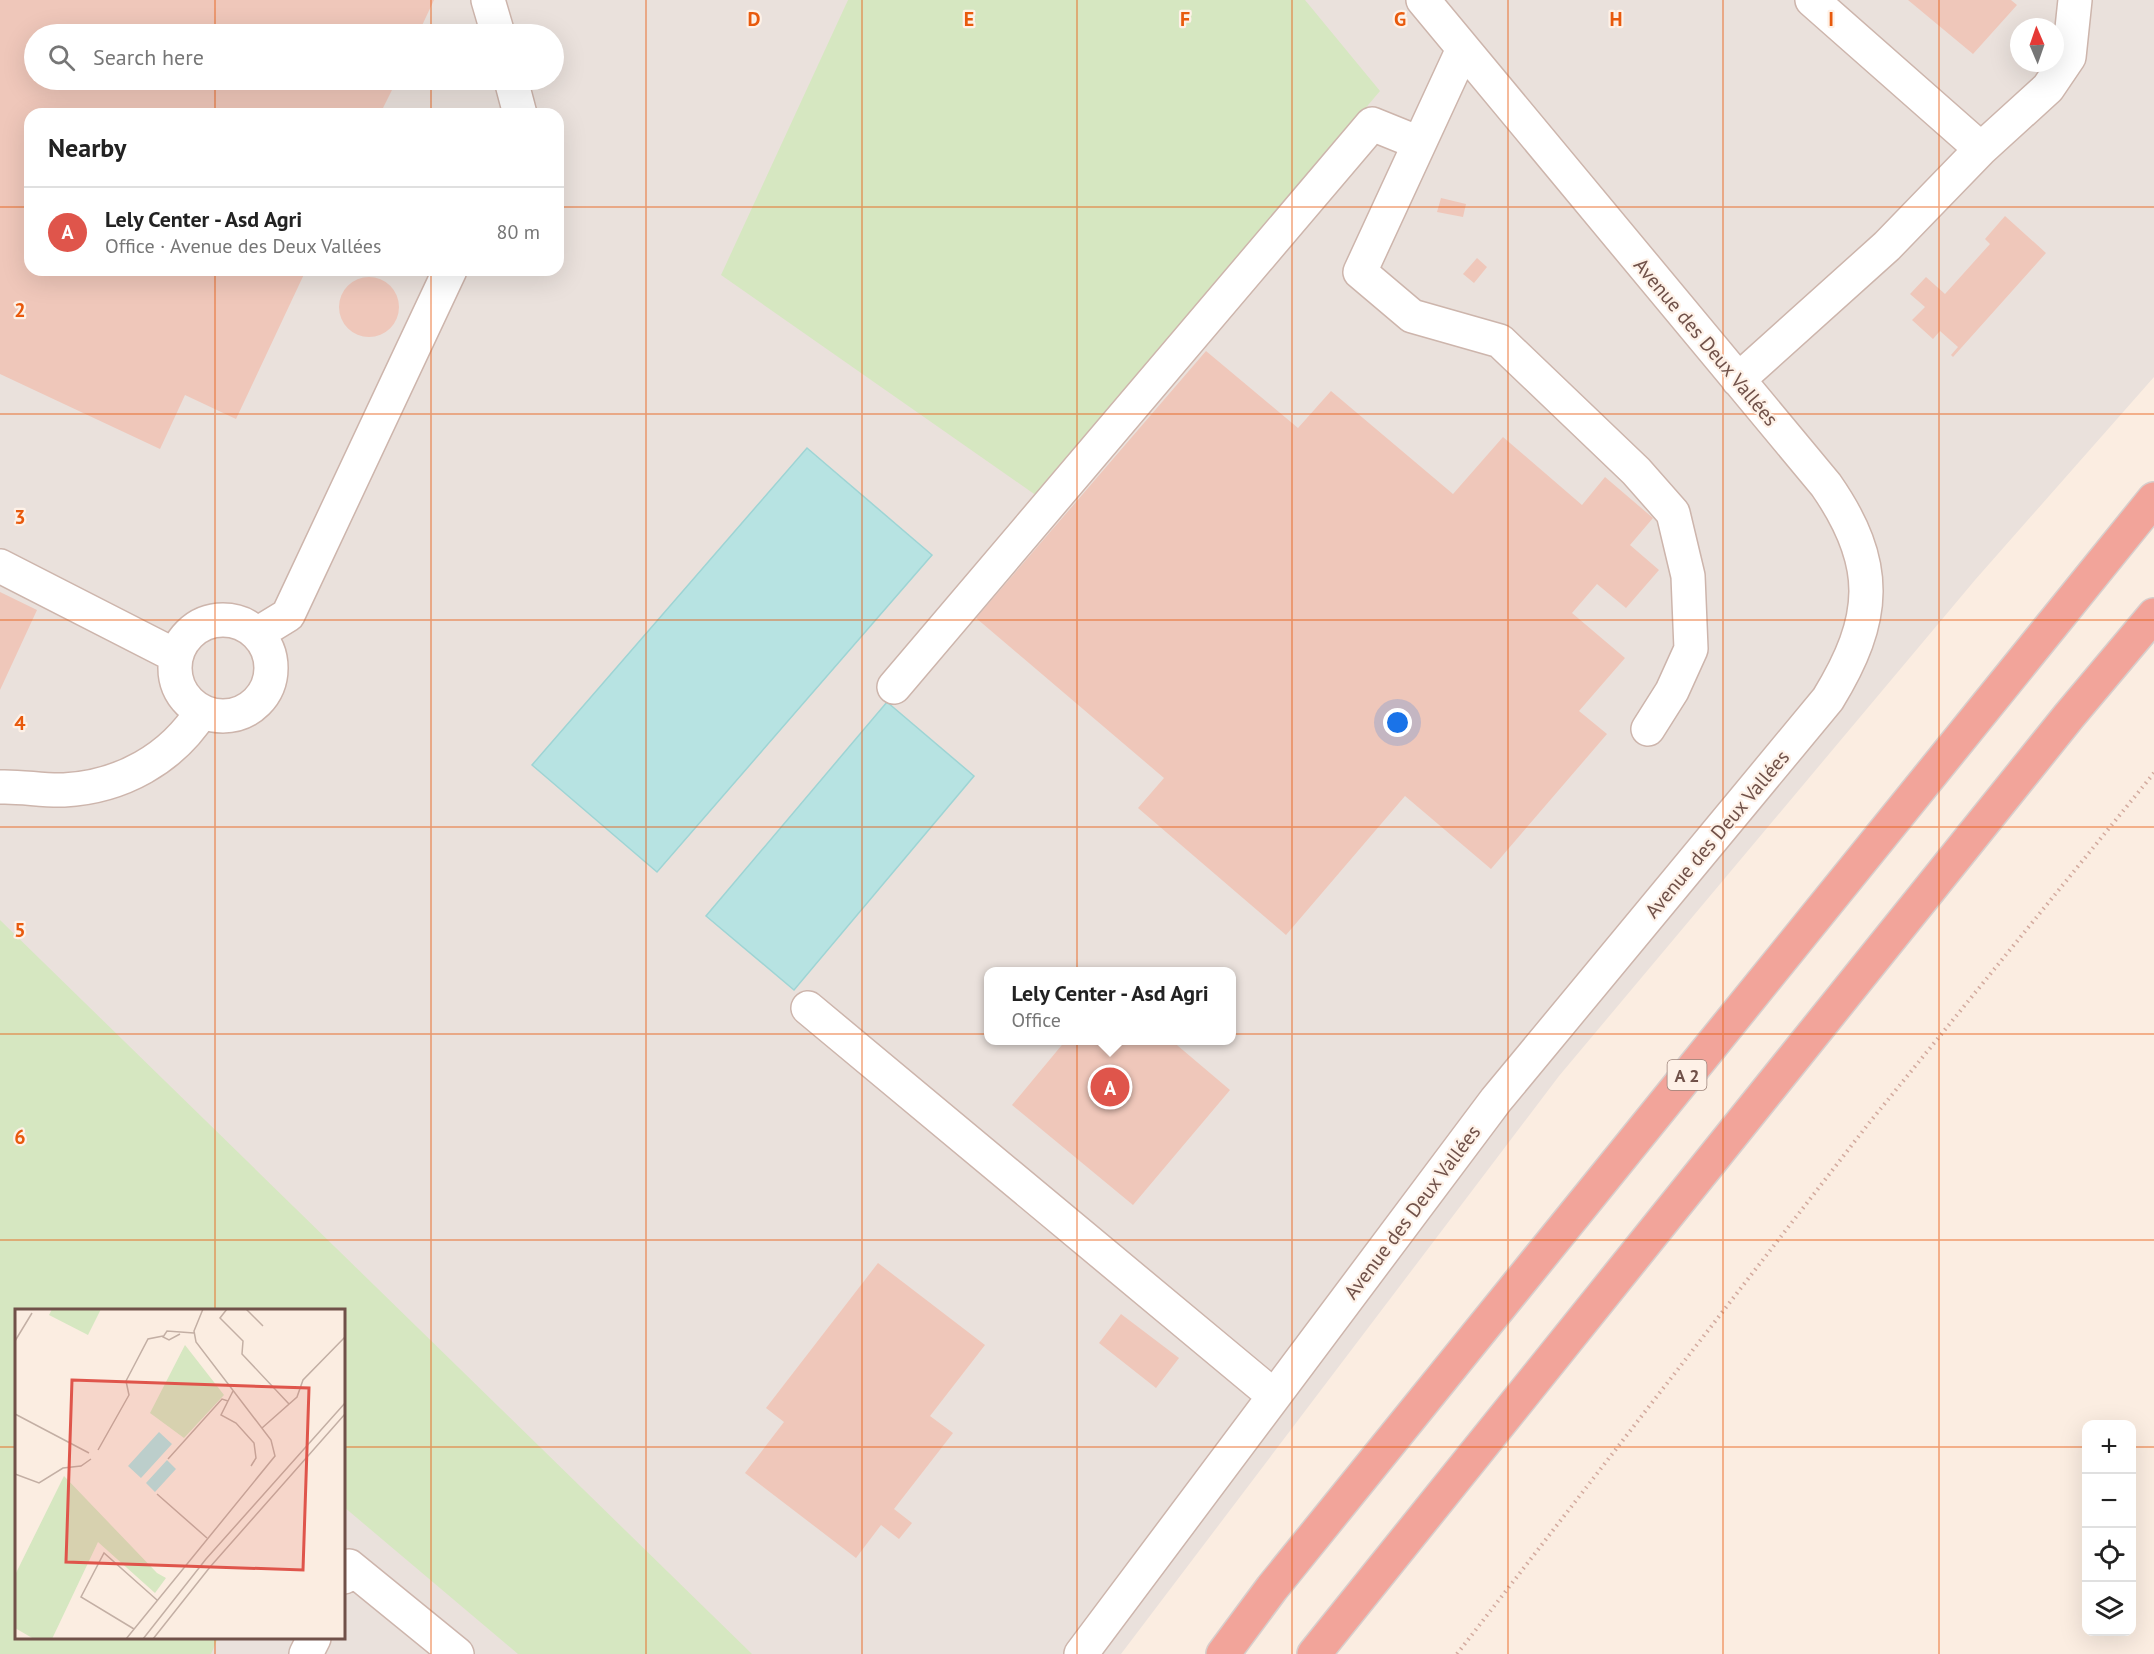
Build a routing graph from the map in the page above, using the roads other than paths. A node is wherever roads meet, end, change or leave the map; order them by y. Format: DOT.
graph roads {
  1 [pos="488,0"];
  2 [pos="1423,0"];
  3 [pos="1812,0"];
  4 [pos="2075,0"];
  5 [pos="495,24"];
  6 [pos="1463,49"];
  7 [pos="513,90"];
  8 [pos="518,108"];
  9 [pos="1419,144"];
  10 [pos="1981,149"];
  11 [pos="447,276"];
  12 [pos="1738,380"];
  13 [pos="2154,499"];
  14 [pos="0,566"];
  15 [pos="2154,615"];
  16 [pos="257,634"];
  17 [pos="176,656"];
  18 [pos="894,687"];
  19 [pos="202,711"];
  20 [pos="1648,729"];
  21 [pos="0,787"];
  22 [pos="808,1008"];
  23 [pos="1274,1396"];
  24 [pos="345,1576"];
  25 [pos="314,1639"];
  26 [pos="306,1654"];
  27 [pos="457,1654"];
  28 [pos="1081,1654"];
  29 [pos="1223,1654"];
  30 [pos="1314,1654"];
  1 -- 5 [label="street"];
  2 -- 6 [label="street, Avenue des Deux Vallées"];
  3 -- 10 [label="street"];
  4 -- 10 [label="street"];
  6 -- 9 [label="street"];
  6 -- 12 [label="street, Avenue des Deux Vallées"];
  7 -- 8 [label="street"];
  9 -- 18 [label="street"];
  9 -- 20 [label="street"];
  10 -- 12 [label="street"];
  11 -- 16 [label="street"];
  12 -- 23 [label="street, Avenue des Deux Vallées"];
  13 -- 29 [label="highway, A 2"];
  14 -- 17 [label="street"];
  15 -- 30 [label="highway"];
  16 -- 17 [label="street"];
  16 -- 19 [label="street"];
  17 -- 19 [label="street"];
  19 -- 21 [label="street"];
  22 -- 23 [label="street"];
  23 -- 28 [label="street, Avenue des Deux Vallées"];
  24 -- 27 [label="street"];
  25 -- 26 [label="street"];
}
